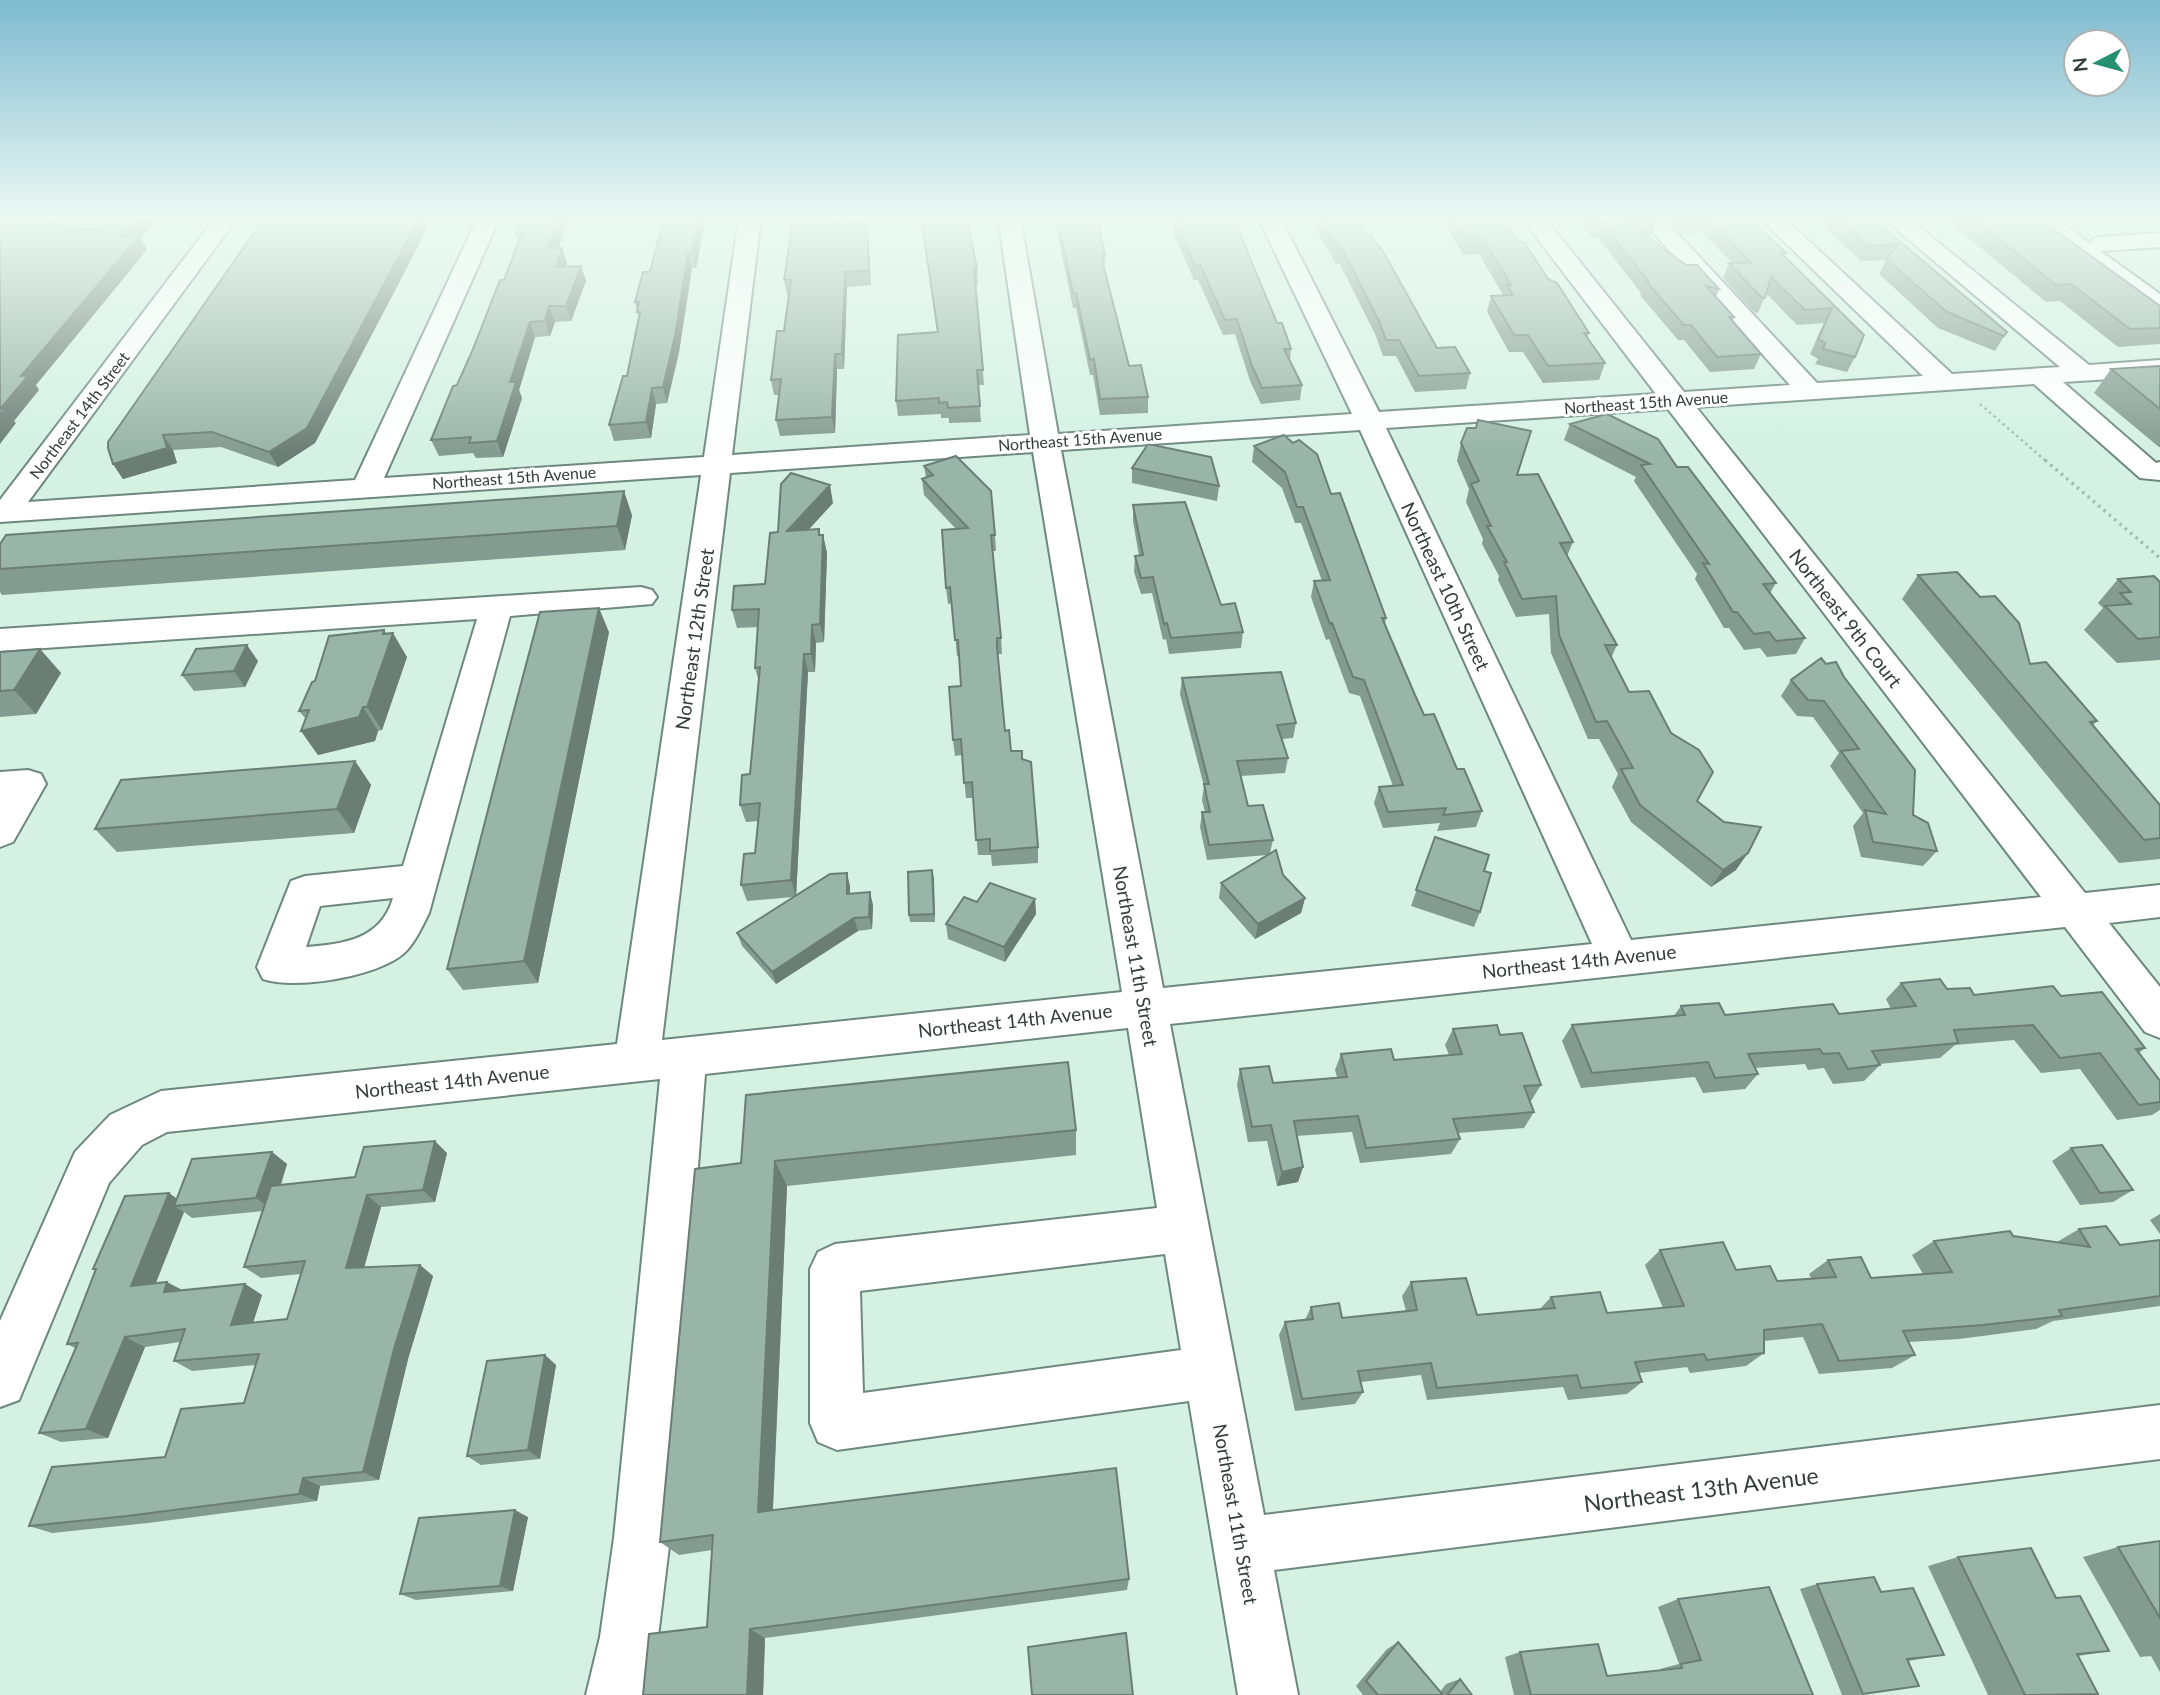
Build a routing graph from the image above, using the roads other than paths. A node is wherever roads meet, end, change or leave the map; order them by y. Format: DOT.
graph roads {
  1 [pos="167,296"];
  2 [pos="453,296"];
  3 [pos="740,296"];
  4 [pos="1022,296"];
  5 [pos="1308,296"];
  6 [pos="1594,296"];
  7 [pos="1723,296"];
  8 [pos="1856,296"];
  9 [pos="1989,296"];
  10 [pos="2024,296"];
  11 [pos="2160,368"];
  12 [pos="2117,371"];
  13 [pos="2082,373"];
  14 [pos="2040,376"];
  15 [pos="1950,382"];
  16 [pos="1810,391"];
  17 [pos="1675,400"];
  18 [pos="1369,420"];
  19 [pos="1045,442"];
  20 [pos="718,462"];
  21 [pos="2160,471"];
  22 [pos="366,487"];
  23 [pos="3,512"];
  24 [pos="641,597"];
  25 [pos="496,608"];
  26 [pos="0,640"];
  27 [pos="0,786"];
  28 [pos="0,832"];
  29 [pos="418,880"];
  30 [pos="2160,901"];
  31 [pos="2076,910"];
  32 [pos="1619,957"];
  33 [pos="1145,1006"];
  34 [pos="2160,1019"];
  35 [pos="660,1059"];
  36 [pos="1185,1228"];
  37 [pos="1211,1372"];
  38 [pos="0,1381"];
  39 [pos="2160,1432"];
  40 [pos="1242,1546"];
  41 [pos="617,1695"];
  42 [pos="1268,1695"];
  1 -- 23 [label="street, Northeast 14th Street"];
  2 -- 22 [label="street"];
  3 -- 20 [label="street, Northeast 12th Street"];
  4 -- 19 [label="street, Northeast 11th Street"];
  5 -- 18 [label="street, Northeast 10th Street"];
  6 -- 17 [label="street, Northeast 9th Court"];
  7 -- 16 [label="street"];
  8 -- 15 [label="street"];
  9 -- 13 [label="street"];
  10 -- 12 [label="street"];
  11 -- 12 [label="street, Northeast 15th Avenue"];
  12 -- 13 [label="street, Northeast 15th Avenue"];
  13 -- 14 [label="street, Northeast 15th Avenue"];
  14 -- 15 [label="street, Northeast 15th Avenue"];
  14 -- 21 [label="street"];
  15 -- 16 [label="street, Northeast 15th Avenue"];
  16 -- 17 [label="street, Northeast 15th Avenue"];
  17 -- 18 [label="street, Northeast 15th Avenue"];
  17 -- 31 [label="street, Northeast 9th Court"];
  18 -- 19 [label="street, Northeast 15th Avenue"];
  18 -- 32 [label="street, Northeast 10th Street"];
  19 -- 20 [label="street, Northeast 15th Avenue"];
  19 -- 33 [label="street, Northeast 11th Street"];
  20 -- 22 [label="street, Northeast 15th Avenue"];
  20 -- 35 [label="street, Northeast 12th Street"];
  22 -- 23 [label="street, Northeast 15th Avenue"];
  24 -- 25 [label="street"];
  25 -- 26 [label="street"];
  25 -- 29 [label="street"];
  27 -- 28 [label="street"];
  30 -- 31 [label="street, Northeast 14th Avenue"];
  31 -- 32 [label="street, Northeast 14th Avenue"];
  31 -- 34 [label="street, Northeast 9th Court"];
  32 -- 33 [label="street, Northeast 14th Avenue"];
  33 -- 35 [label="street, Northeast 14th Avenue"];
  33 -- 36 [label="street, Northeast 11th Street"];
  35 -- 38 [label="street, Northeast 14th Avenue"];
  35 -- 41 [label="street, Northeast 12th Street"];
  36 -- 37 [label="street, Northeast 11th Street"];
  36 -- 37 [label="street"];
  37 -- 40 [label="street, Northeast 11th Street"];
  39 -- 40 [label="street, Northeast 13th Avenue"];
  40 -- 42 [label="street, Northeast 11th Street"];
}
